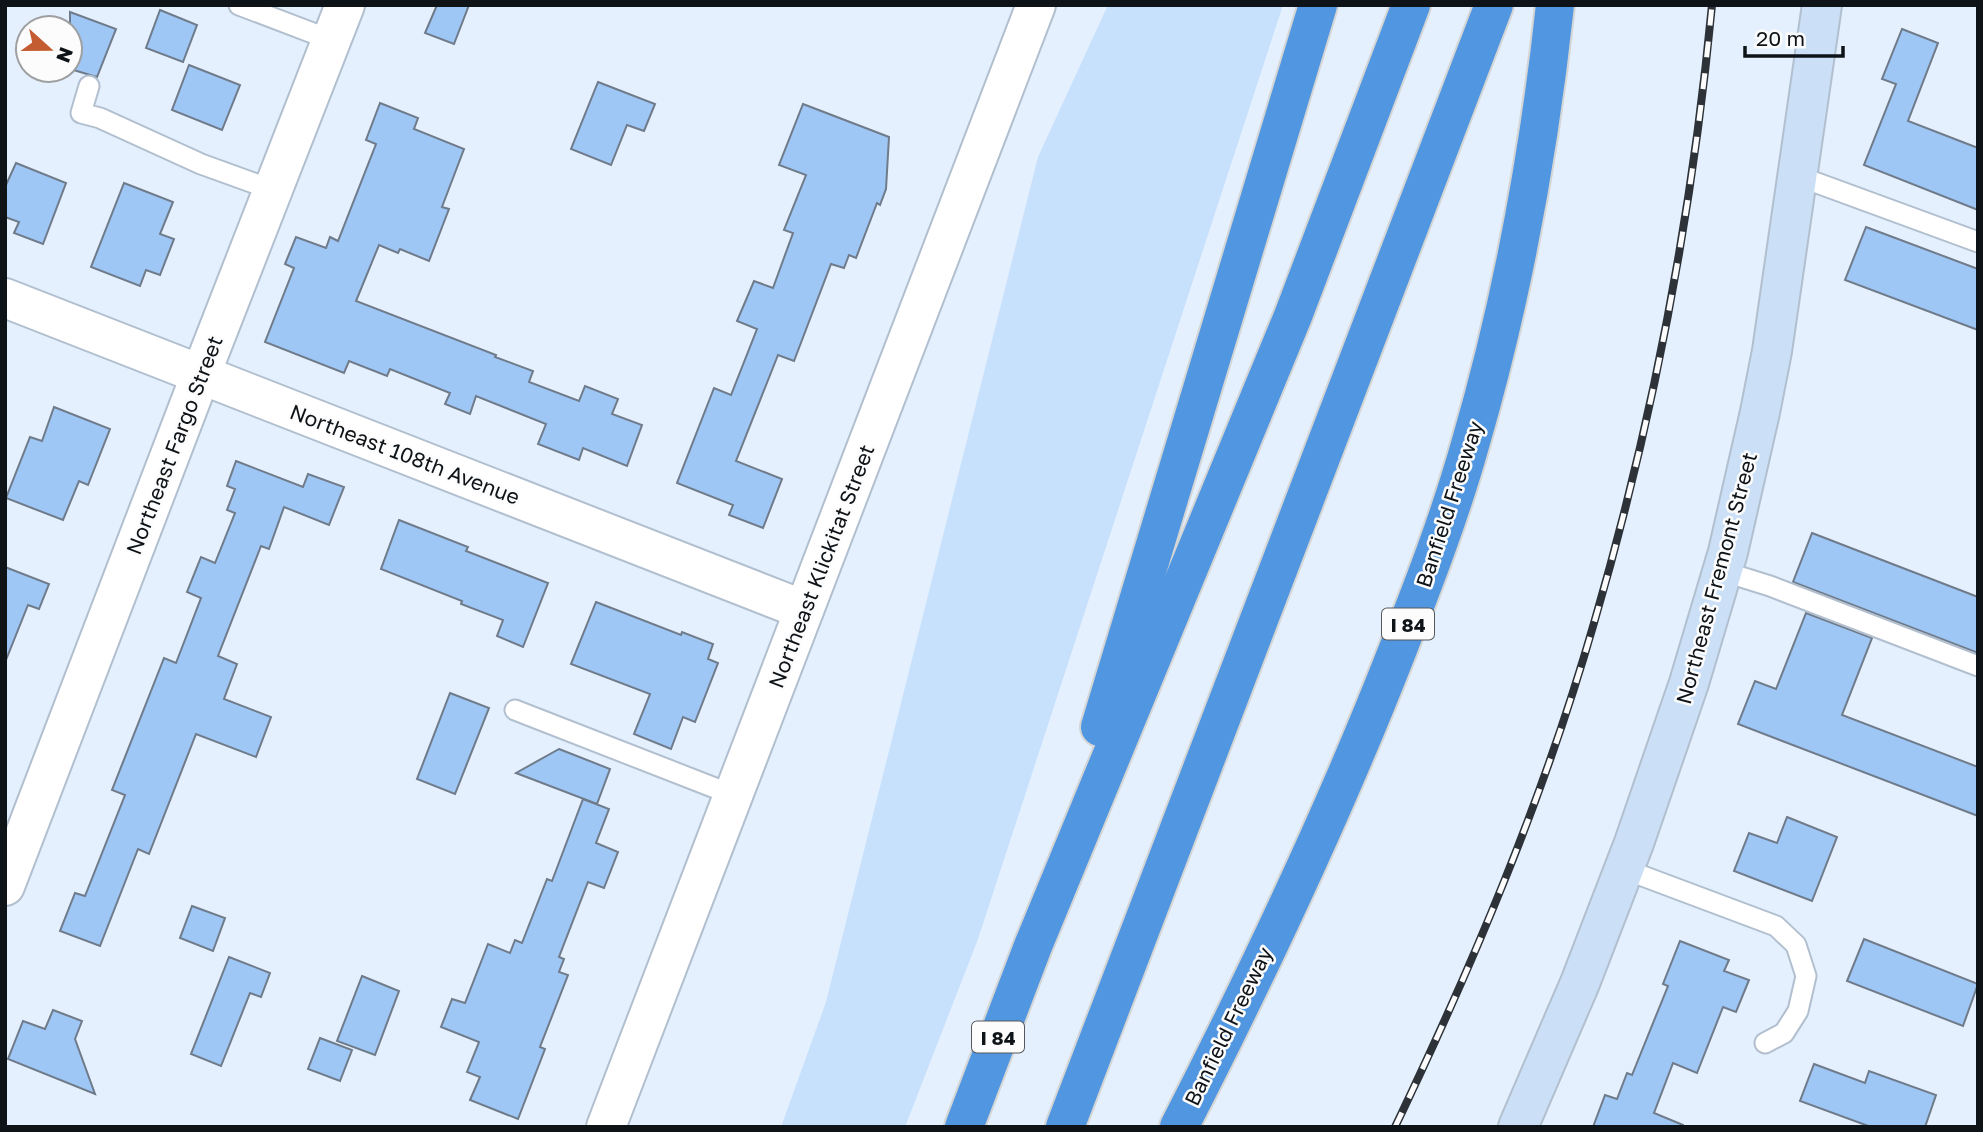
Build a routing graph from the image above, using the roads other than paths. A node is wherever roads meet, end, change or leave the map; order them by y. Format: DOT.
graph roads {
  1 [pos="239,5"];
  2 [pos="1036,5"];
  3 [pos="1318,5"];
  4 [pos="1411,5"];
  5 [pos="1494,5"];
  6 [pos="1555,5"];
  7 [pos="1822,5"];
  8 [pos="338,22"];
  9 [pos="89,86"];
  10 [pos="1798,176"];
  11 [pos="273,190"];
  12 [pos="1978,242"];
  13 [pos="5,298"];
  14 [pos="201,374"];
  15 [pos="1722,570"];
  16 [pos="804,610"];
  17 [pos="1978,666"];
  18 [pos="515,710"];
  19 [pos="733,795"];
  20 [pos="1624,869"];
  21 [pos="5,886"];
  22 [pos="1033,946"];
  23 [pos="1765,1044"];
  24 [pos="606,1127"];
  25 [pos="964,1127"];
  26 [pos="1065,1127"];
  27 [pos="1179,1127"];
  28 [pos="1518,1127"];
  1 -- 8 [label="lane"];
  2 -- 16 [label="street, Northeast Klickitat Street"];
  3 -- 22 [label="highway, I 84"];
  4 -- 22 [label="highway"];
  5 -- 26 [label="highway"];
  6 -- 27 [label="highway, Banfield Freeway / I 84"];
  7 -- 10 [label="main road, Northeast Fremont Street"];
  8 -- 11 [label="street, Northeast Fargo Street"];
  9 -- 11 [label="lane"];
  10 -- 12 [label="lane"];
  10 -- 15 [label="main road, Northeast Fremont Street"];
  11 -- 14 [label="street, Northeast Fargo Street"];
  13 -- 14 [label="street, Northeast 108th Avenue"];
  14 -- 16 [label="street, Northeast 108th Avenue"];
  14 -- 21 [label="street, Northeast Fargo Street"];
  15 -- 17 [label="lane"];
  15 -- 20 [label="main road, Northeast Fremont Street"];
  16 -- 19 [label="street, Northeast Klickitat Street"];
  18 -- 19 [label="lane"];
  19 -- 24 [label="street, Northeast Klickitat Street"];
  20 -- 23 [label="lane"];
  20 -- 28 [label="main road, Northeast Fremont Street"];
  22 -- 25 [label="highway, I 84"];
}
